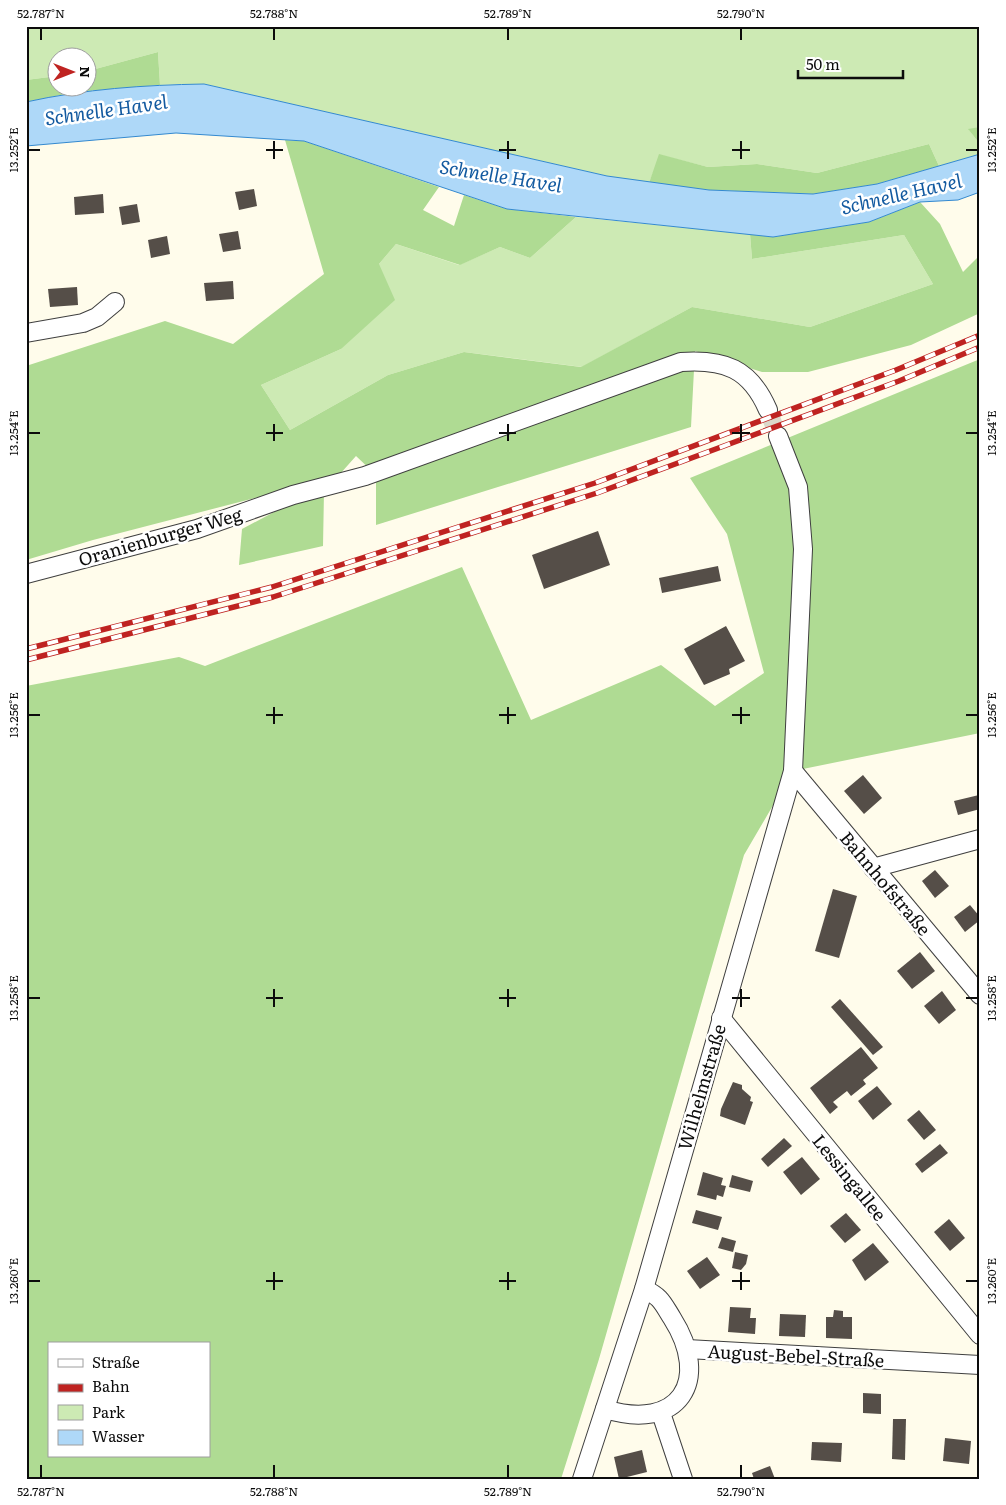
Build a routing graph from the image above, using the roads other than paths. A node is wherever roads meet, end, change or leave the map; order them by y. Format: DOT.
graph roads {
  1 [pos="115,302"];
  2 [pos="26,333"];
  3 [pos="768,410"];
  4 [pos="778,436"];
  5 [pos="26,574"];
  6 [pos="793,771"];
  7 [pos="980,839"];
  8 [pos="872,868"];
  9 [pos="980,995"];
  10 [pos="721,1018"];
  11 [pos="644,1289"];
  12 [pos="980,1335"];
  13 [pos="687,1349"];
  14 [pos="980,1365"];
  15 [pos="605,1409"];
  16 [pos="661,1413"];
  17 [pos="582,1479"];
  18 [pos="683,1479"];
  1 -- 2 [label="street"];
  3 -- 5 [label="street, Oranienburger Weg"];
  4 -- 6 [label="street, Wilhelmstraße"];
  6 -- 8 [label="street, Bahnhofstraße"];
  6 -- 10 [label="street, Wilhelmstraße"];
  7 -- 8 [label="street"];
  8 -- 9 [label="street, Bahnhofstraße"];
  10 -- 11 [label="street, Wilhelmstraße"];
  10 -- 12 [label="street, Lessingallee"];
  11 -- 13 [label="street"];
  11 -- 15 [label="street, Wilhelmstraße"];
  13 -- 14 [label="street, August-Bebel-Straße"];
  13 -- 16 [label="street, August-Bebel-Straße"];
  15 -- 16 [label="street"];
  15 -- 17 [label="street, Wilhelmstraße"];
  16 -- 18 [label="street"];
}
